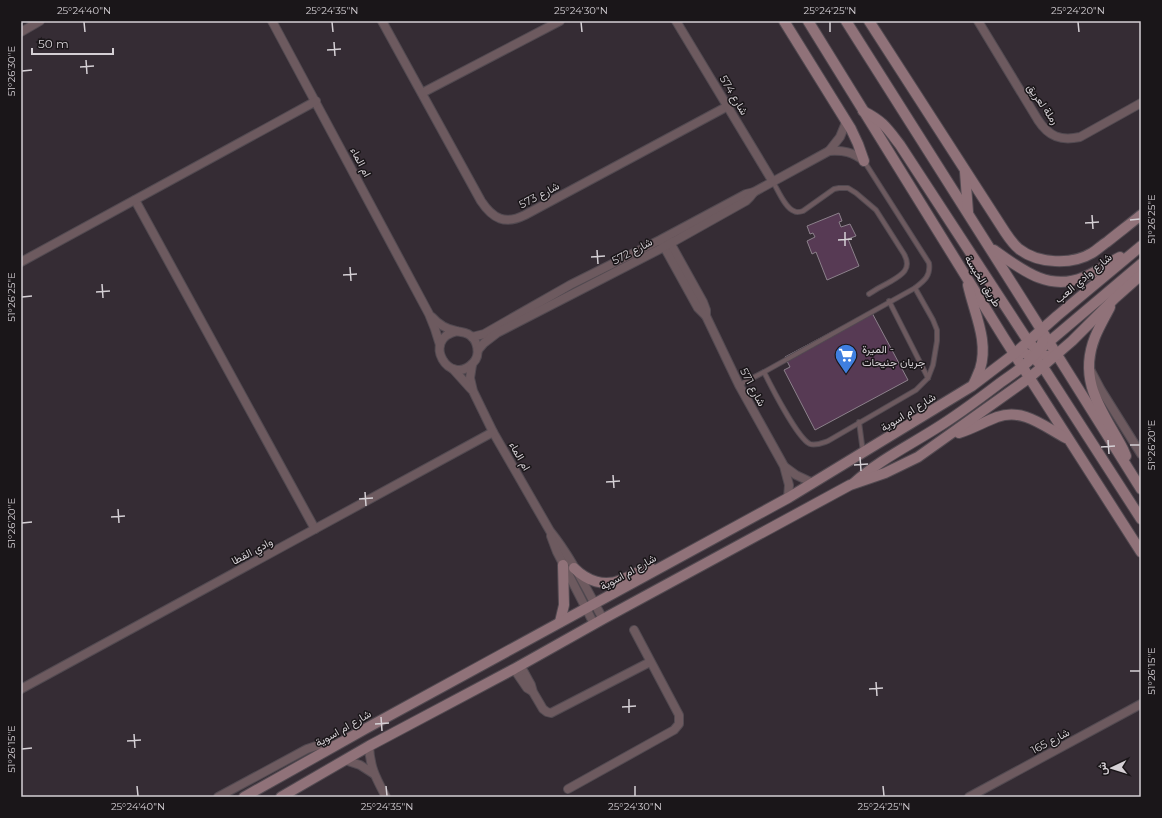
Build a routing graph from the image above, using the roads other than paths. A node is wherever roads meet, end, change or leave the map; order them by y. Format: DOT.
graph roads {
  1 [pos="40,21"];
  2 [pos="272,21"];
  3 [pos="382,21"];
  4 [pos="560,21"];
  5 [pos="676,21"];
  6 [pos="784,21"];
  7 [pos="808,21"];
  8 [pos="846,21"];
  9 [pos="869,21"];
  10 [pos="978,21"];
  11 [pos="21,32"];
  12 [pos="422,93"];
  13 [pos="316,101"];
  14 [pos="1141,103"];
  15 [pos="728,106"];
  16 [pos="863,111"];
  17 [pos="845,119"];
  18 [pos="829,151"];
  19 [pos="864,161"];
  20 [pos="965,170"];
  21 [pos="773,182"];
  22 [pos="135,200"];
  23 [pos="968,214"];
  24 [pos="1141,215"];
  25 [pos="665,242"];
  26 [pos="1141,246"];
  27 [pos="989,247"];
  28 [pos="1131,253"];
  29 [pos="21,262"];
  30 [pos="1141,264"];
  31 [pos="1141,275"];
  32 [pos="967,279"];
  33 [pos="915,288"];
  34 [pos="869,294"];
  35 [pos="1115,298"];
  36 [pos="889,301"];
  37 [pos="429,314"];
  38 [pos="1041,329"];
  39 [pos="458,331"];
  40 [pos="472,337"];
  41 [pos="1028,341"];
  42 [pos="1048,342"];
  43 [pos="440,345"];
  44 [pos="478,350"];
  45 [pos="1014,354"];
  46 [pos="1036,354"];
  47 [pos="1056,355"];
  48 [pos="472,365"];
  49 [pos="1022,366"];
  50 [pos="1043,367"];
  51 [pos="1089,367"];
  52 [pos="453,369"];
  53 [pos="764,372"];
  54 [pos="928,378"];
  55 [pos="1029,378"];
  56 [pos="739,385"];
  57 [pos="972,386"];
  58 [pos="473,391"];
  59 [pos="859,422"];
  60 [pos="493,432"];
  61 [pos="950,435"];
  62 [pos="1068,439"];
  63 [pos="863,453"];
  64 [pos="1141,454"];
  65 [pos="784,466"];
  66 [pos="1130,473"];
  67 [pos="813,483"];
  68 [pos="850,485"];
  69 [pos="1141,490"];
  70 [pos="788,498"];
  71 [pos="1141,519"];
  72 [pos="315,529"];
  73 [pos="550,531"];
  74 [pos="1141,552"];
  75 [pos="563,565"];
  76 [pos="664,565"];
  77 [pos="574,568"];
  78 [pos="590,606"];
  79 [pos="560,622"];
  80 [pos="599,622"];
  81 [pos="634,630"];
  82 [pos="650,662"];
  83 [pos="517,667"];
  84 [pos="21,689"];
  85 [pos="1141,704"];
  86 [pos="338,745"];
  87 [pos="369,746"];
  88 [pos="345,760"];
  89 [pos="374,774"];
  90 [pos="568,789"];
  91 [pos="218,797"];
  92 [pos="244,797"];
  93 [pos="281,797"];
  94 [pos="386,797"];
  95 [pos="969,797"];
  1 -- 11 [label="street"];
  2 -- 13 [label="street, ام الماء"];
  3 -- 12 [label="street, شارع 573"];
  4 -- 12 [label="street"];
  5 -- 15 [label="street, شارع 574"];
  6 -- 17 [label="street"];
  7 -- 16 [label="street, طريق الخيسة"];
  8 -- 23 [label="street"];
  9 -- 20 [label="street"];
  10 -- 14 [label="street, رملة لعريق"];
  12 -- 15 [label="street, شارع 573"];
  13 -- 22 [label="street"];
  13 -- 37 [label="street, ام الماء"];
  15 -- 21 [label="street, شارع 574"];
  16 -- 32 [label="street, طريق الخيسة"];
  16 -- 41 [label="street"];
  17 -- 18 [label="street, شارع 572"];
  17 -- 19 [label="street"];
  18 -- 19 [label="street"];
  18 -- 21 [label="street, شارع 572"];
  19 -- 33 [label="lane"];
  20 -- 23 [label="street"];
  20 -- 24 [label="street"];
  21 -- 25 [label="street, شارع 572"];
  21 -- 34 [label="lane"];
  22 -- 29 [label="street"];
  22 -- 72 [label="street"];
  23 -- 27 [label="street"];
  25 -- 40 [label="street, شارع 572"];
  25 -- 44 [label="street, شارع 572"];
  25 -- 56 [label="street, شارع 571"];
  26 -- 28 [label="street, شارع وادي العب"];
  27 -- 28 [label="street"];
  27 -- 38 [label="street"];
  28 -- 38 [label="street, شارع وادي العب"];
  30 -- 42 [label="street"];
  31 -- 35 [label="street"];
  32 -- 45 [label="street, طريق الخيسة"];
  32 -- 57 [label="street"];
  33 -- 36 [label="lane"];
  33 -- 54 [label="lane"];
  35 -- 47 [label="street"];
  35 -- 51 [label="street"];
  36 -- 53 [label="lane"];
  36 -- 54 [label="lane"];
  37 -- 39 [label="street, ام الماء"];
  37 -- 43 [label="street, ام الماء"];
  38 -- 41 [label="street, شارع وادي العب"];
  38 -- 42 [label="street"];
  38 -- 46 [label="street"];
  39 -- 40 [label="street"];
  39 -- 43 [label="street"];
  40 -- 44 [label="street"];
  41 -- 45 [label="street, شارع ام اسوية"];
  41 -- 46 [label="street"];
  42 -- 46 [label="street"];
  42 -- 47 [label="street"];
  43 -- 52 [label="street"];
  44 -- 48 [label="street"];
  45 -- 46 [label="street"];
  45 -- 49 [label="street, طريق الخيسة"];
  45 -- 57 [label="street, شارع ام اسوية"];
  46 -- 47 [label="street"];
  46 -- 49 [label="street"];
  46 -- 50 [label="street"];
  46 -- 55 [label="street"];
  47 -- 50 [label="street"];
  47 -- 66 [label="street"];
  48 -- 52 [label="street"];
  48 -- 58 [label="street, ام الماء"];
  49 -- 55 [label="street, طريق الخيسة"];
  49 -- 68 [label="street"];
  50 -- 55 [label="street"];
  50 -- 71 [label="street"];
  51 -- 64 [label="street"];
  51 -- 66 [label="street"];
  52 -- 58 [label="street, ام الماء"];
  53 -- 56 [label="lane"];
  53 -- 59 [label="lane"];
  54 -- 59 [label="lane"];
  55 -- 61 [label="street"];
  55 -- 62 [label="street, طريق الخيسة"];
  56 -- 65 [label="street, شارع 571"];
  57 -- 63 [label="street, شارع ام اسوية"];
  58 -- 60 [label="street, ام الماء"];
  59 -- 63 [label="lane"];
  60 -- 72 [label="street, وادي القطا"];
  60 -- 73 [label="street, ام الماء"];
  61 -- 62 [label="street"];
  61 -- 68 [label="street"];
  62 -- 74 [label="street, طريق الخيسة"];
  63 -- 67 [label="street, شارع ام اسوية"];
  65 -- 67 [label="street, شارع 571"];
  65 -- 70 [label="street, شارع 571"];
  66 -- 69 [label="street"];
  67 -- 70 [label="street, شارع ام اسوية"];
  68 -- 80 [label="street"];
  70 -- 76 [label="street, شارع ام اسوية"];
  72 -- 84 [label="street, وادي القطا"];
  73 -- 75 [label="street, ام الماء"];
  73 -- 77 [label="street, ام الماء"];
  75 -- 78 [label="street, ام الماء"];
  75 -- 79 [label="street"];
  76 -- 77 [label="street"];
  76 -- 78 [label="street, شارع ام اسوية"];
  77 -- 78 [label="street, ام الماء"];
  78 -- 79 [label="street, شارع ام اسوية"];
  78 -- 80 [label="street, ام الماء"];
  79 -- 86 [label="street, شارع ام اسوية"];
  80 -- 83 [label="street"];
  81 -- 82 [label="street"];
  82 -- 83 [label="street"];
  82 -- 90 [label="street"];
  83 -- 87 [label="street"];
  85 -- 95 [label="street, شارع 165"];
  86 -- 91 [label="street"];
  86 -- 92 [label="street, شارع ام اسوية"];
  87 -- 88 [label="street"];
  87 -- 89 [label="street"];
  88 -- 89 [label="street"];
  88 -- 93 [label="street"];
  89 -- 94 [label="street"];
}
